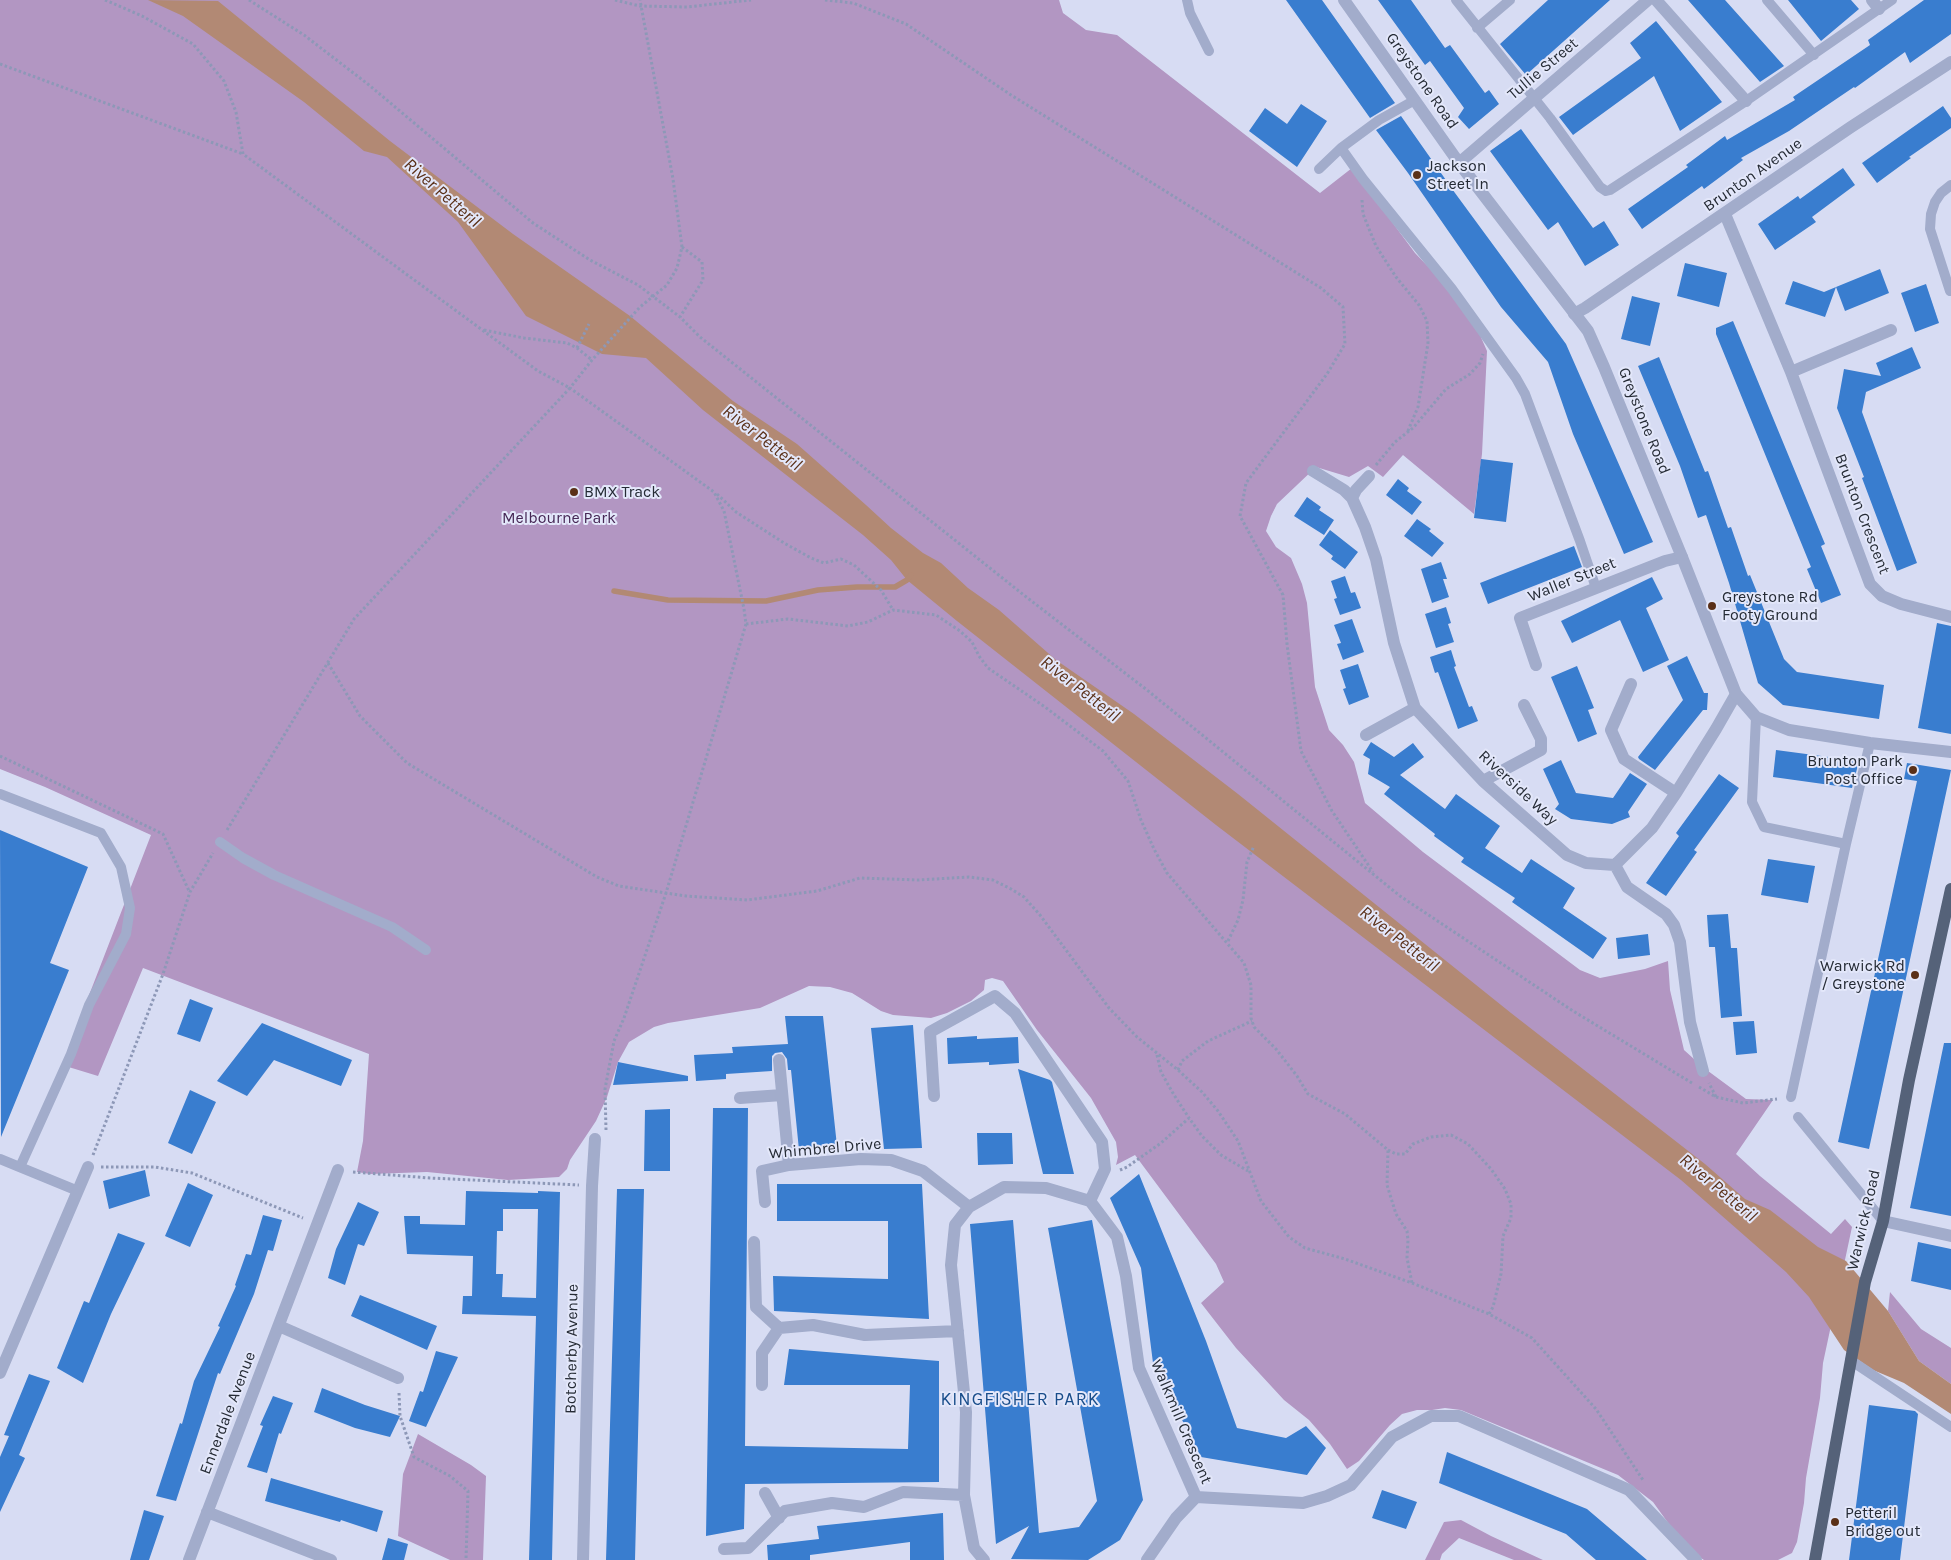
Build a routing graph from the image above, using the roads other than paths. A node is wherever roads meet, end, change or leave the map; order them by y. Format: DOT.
graph roads {
  1 [pos="1187,0"];
  2 [pos="1456,0"];
  3 [pos="1510,0"];
  4 [pos="1648,0"];
  5 [pos="1656,0"];
  6 [pos="1767,0"];
  7 [pos="1892,0"];
  8 [pos="1348,2"];
  9 [pos="1876,4"];
  10 [pos="1477,28"];
  11 [pos="1209,51"];
  12 [pos="1814,55"];
  13 [pos="1951,62"];
  14 [pos="1533,98"];
  15 [pos="1415,100"];
  16 [pos="1746,101"];
  17 [pos="1341,148"];
  18 [pos="1459,162"];
  19 [pos="1319,169"];
  20 [pos="1951,185"];
  21 [pos="1724,214"];
  22 [pos="1950,291"];
  23 [pos="1574,314"];
  24 [pos="1891,330"];
  25 [pos="1791,372"];
  26 [pos="1313,471"];
  27 [pos="1370,476"];
  28 [pos="1352,498"];
  29 [pos="1682,557"];
  30 [pos="1596,588"];
  31 [pos="1951,617"];
  32 [pos="1536,665"];
  33 [pos="1631,684"];
  34 [pos="1736,694"];
  35 [pos="1524,704"];
  36 [pos="1414,708"];
  37 [pos="1756,717"];
  38 [pos="1366,735"];
  39 [pos="1870,743"];
  40 [pos="1951,752"];
  41 [pos="1483,781"];
  42 [pos="1676,793"];
  43 [pos="0,794"];
  44 [pos="220,842"];
  45 [pos="1846,844"];
  46 [pos="1615,865"];
  47 [pos="1951,889"];
  48 [pos="426,950"];
  49 [pos="779,1060"];
  50 [pos="1703,1071"];
  51 [pos="782,1095"];
  52 [pos="934,1096"];
  53 [pos="1791,1097"];
  54 [pos="740,1098"];
  55 [pos="1798,1117"];
  56 [pos="594,1139"];
  57 [pos="0,1159"];
  58 [pos="788,1165"];
  59 [pos="20,1167"];
  60 [pos="88,1167"];
  61 [pos="338,1170"];
  62 [pos="78,1190"];
  63 [pos="1090,1201"];
  64 [pos="765,1202"];
  65 [pos="969,1208"];
  66 [pos="1883,1221"];
  67 [pos="1951,1236"];
  68 [pos="754,1242"];
  69 [pos="279,1326"];
  70 [pos="779,1328"];
  71 [pos="958,1331"];
  72 [pos="1850,1360"];
  73 [pos="0,1373"];
  74 [pos="398,1378"];
  75 [pos="762,1384"];
  76 [pos="1951,1427"];
  77 [pos="765,1493"];
  78 [pos="964,1495"];
  79 [pos="1196,1497"];
  80 [pos="207,1512"];
  81 [pos="778,1518"];
  82 [pos="724,1549"];
  83 [pos="189,1560"];
  84 [pos="331,1560"];
  85 [pos="583,1560"];
  86 [pos="984,1560"];
  87 [pos="1147,1560"];
  88 [pos="1696,1560"];
  89 [pos="1814,1560"];
  1 -- 11 [label="lane"];
  2 -- 10 [label="lane"];
  3 -- 10 [label="lane"];
  4 -- 14 [label="street, Tullie Street"];
  5 -- 16 [label="street"];
  6 -- 12 [label="lane"];
  7 -- 9 [label="lane"];
  8 -- 15 [label="street, Greystone Road"];
  9 -- 12 [label="lane"];
  10 -- 14 [label="lane"];
  12 -- 16 [label="lane"];
  13 -- 21 [label="street, Brunton Avenue"];
  14 -- 16 [label="lane"];
  14 -- 18 [label="street, Tullie Street"];
  15 -- 17 [label="lane"];
  15 -- 18 [label="street, Greystone Road"];
  17 -- 19 [label="lane"];
  17 -- 30 [label="lane"];
  18 -- 23 [label="street, Greystone Road"];
  20 -- 22 [label="lane"];
  21 -- 23 [label="street, Brunton Avenue"];
  21 -- 25 [label="street, Brunton Crescent"];
  23 -- 29 [label="street, Greystone Road"];
  24 -- 25 [label="street"];
  25 -- 31 [label="street, Brunton Crescent"];
  26 -- 28 [label="street"];
  27 -- 28 [label="street"];
  28 -- 36 [label="street, Riverside Way"];
  29 -- 30 [label="street, Waller Street"];
  29 -- 34 [label="street, Greystone Road"];
  30 -- 32 [label="street, Waller Street"];
  33 -- 42 [label="street"];
  34 -- 37 [label="street, Greystone Road"];
  34 -- 42 [label="street"];
  35 -- 41 [label="street"];
  36 -- 38 [label="street"];
  36 -- 41 [label="street, Riverside Way"];
  37 -- 39 [label="street, Greystone Road"];
  37 -- 45 [label="lane"];
  39 -- 40 [label="street, Greystone Road"];
  39 -- 45 [label="lane"];
  41 -- 46 [label="street, Riverside Way"];
  42 -- 46 [label="street"];
  43 -- 59 [label="lane"];
  44 -- 48 [label="lane"];
  45 -- 53 [label="lane"];
  46 -- 50 [label="street"];
  47 -- 66 [label="main road, Warwick Road"];
  49 -- 51 [label="street"];
  51 -- 54 [label="street"];
  51 -- 58 [label="street"];
  52 -- 63 [label="street"];
  55 -- 66 [label="lane"];
  56 -- 85 [label="street, Botcherby Avenue"];
  57 -- 59 [label="lane"];
  58 -- 64 [label="street, Whimbrel Drive"];
  58 -- 65 [label="street, Whimbrel Drive"];
  59 -- 62 [label="lane"];
  60 -- 62 [label="street"];
  61 -- 69 [label="street, Ennerdale Avenue"];
  62 -- 73 [label="street"];
  63 -- 65 [label="street"];
  63 -- 79 [label="street, Walkmill Crescent"];
  65 -- 71 [label="street"];
  66 -- 67 [label="street"];
  66 -- 72 [label="main road, Warwick Road"];
  68 -- 70 [label="street"];
  69 -- 74 [label="street"];
  69 -- 80 [label="street, Ennerdale Avenue"];
  70 -- 71 [label="street"];
  70 -- 75 [label="street"];
  71 -- 78 [label="street"];
  72 -- 76 [label="lane"];
  72 -- 89 [label="main road, Warwick Road"];
  77 -- 81 [label="street"];
  78 -- 81 [label="street"];
  78 -- 86 [label="street"];
  79 -- 87 [label="street, Walkmill Crescent"];
  79 -- 88 [label="street, Walkmill Crescent"];
  80 -- 83 [label="street, Ennerdale Avenue"];
  80 -- 84 [label="street"];
  81 -- 82 [label="street"];
}
